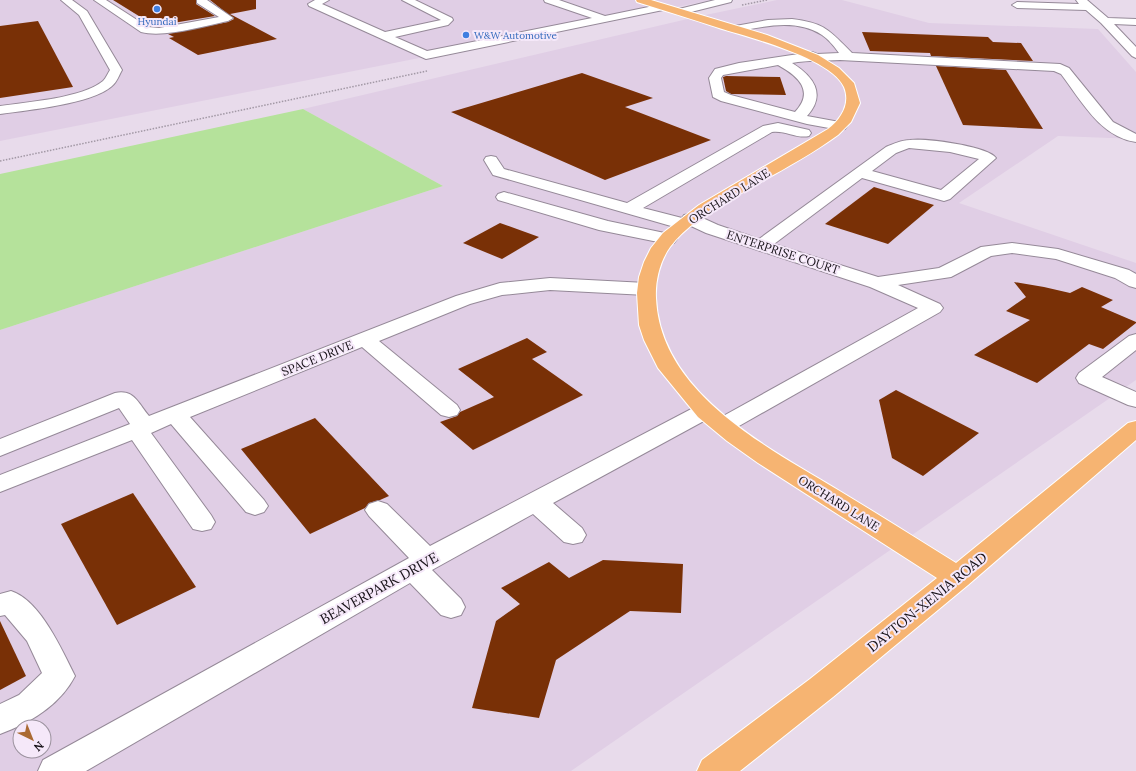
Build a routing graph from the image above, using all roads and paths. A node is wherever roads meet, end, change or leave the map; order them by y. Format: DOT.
graph roads {
  1 [pos="66,0"];
  2 [pos="99,0"];
  3 [pos="202,0"];
  4 [pos="324,0"];
  5 [pos="407,0"];
  6 [pos="549,0"];
  7 [pos="641,0"];
  8 [pos="727,0"];
  9 [pos="766,0"];
  10 [pos="1085,4"];
  11 [pos="1017,5"];
  12 [pos="736,6"];
  13 [pos="671,9"];
  14 [pos="604,19"];
  15 [pos="1105,21"];
  16 [pos="1136,22"];
  17 [pos="734,28"];
  18 [pos="383,36"];
  19 [pos="1134,49"];
  20 [pos="848,56"];
  21 [pos="814,57"];
  22 [pos="780,61"];
  23 [pos="427,71"];
  24 [pos="0,110"];
  25 [pos="798,117"];
  26 [pos="840,126"];
  27 [pos="825,138"];
  28 [pos="1136,138"];
  29 [pos="491,160"];
  30 [pos="0,161"];
  31 [pos="860,173"];
  32 [pos="504,197"];
  33 [pos="630,209"];
  34 [pos="687,222"];
  35 [pos="668,239"];
  36 [pos="761,245"];
  37 [pos="1136,282"];
  38 [pos="877,283"];
  39 [pos="646,289"];
  40 [pos="365,339"];
  41 [pos="1136,340"];
  42 [pos="1136,400"];
  43 [pos="449,410"];
  44 [pos="175,414"];
  45 [pos="714,418"];
  46 [pos="141,428"];
  47 [pos="1136,428"];
  48 [pos="0,448"];
  49 [pos="0,484"];
  50 [pos="536,502"];
  51 [pos="255,506"];
  52 [pos="378,510"];
  53 [pos="202,522"];
  54 [pos="573,535"];
  55 [pos="420,565"];
  56 [pos="958,578"];
  57 [pos="0,605"];
  58 [pos="450,607"];
  59 [pos="0,720"];
  60 [pos="55,771"];
  61 [pos="714,771"];
  1 -- 24 [label="street"];
  2 -- 3 [label="street"];
  4 -- 18 [label="street"];
  5 -- 18 [label="street"];
  6 -- 14 [label="street"];
  7 -- 13 [label="main road, ORCHARD LANE"];
  8 -- 13 [label="street"];
  9 -- 12 [label="path"];
  10 -- 11 [label="street"];
  10 -- 15 [label="street"];
  13 -- 14 [label="street"];
  13 -- 17 [label="main road, ORCHARD LANE"];
  14 -- 18 [label="street"];
  15 -- 16 [label="street"];
  15 -- 19 [label="street"];
  17 -- 20 [label="street"];
  17 -- 21 [label="main road, ORCHARD LANE"];
  20 -- 21 [label="street"];
  20 -- 28 [label="street"];
  21 -- 22 [label="street"];
  21 -- 26 [label="main road, ORCHARD LANE"];
  22 -- 25 [label="street"];
  22 -- 25 [label="street"];
  23 -- 30 [label="path"];
  25 -- 26 [label="street"];
  26 -- 27 [label="main road, ORCHARD LANE"];
  27 -- 33 [label="street"];
  27 -- 34 [label="main road, ORCHARD LANE"];
  29 -- 33 [label="street, ENTERPRISE COURT"];
  31 -- 31 [label="street"];
  31 -- 36 [label="street"];
  32 -- 35 [label="street"];
  33 -- 34 [label="street, ENTERPRISE COURT"];
  34 -- 35 [label="main road, ORCHARD LANE"];
  34 -- 36 [label="street, ENTERPRISE COURT"];
  35 -- 39 [label="main road, ORCHARD LANE"];
  36 -- 38 [label="street, ENTERPRISE COURT"];
  37 -- 38 [label="street"];
  38 -- 45 [label="street, ENTERPRISE COURT"];
  39 -- 40 [label="street, SPACE DRIVE"];
  39 -- 45 [label="main road, ORCHARD LANE"];
  40 -- 43 [label="street"];
  40 -- 44 [label="street, SPACE DRIVE"];
  41 -- 42 [label="street"];
  44 -- 46 [label="street, SPACE DRIVE"];
  44 -- 51 [label="street"];
  45 -- 50 [label="street, BEAVERPARK DRIVE"];
  45 -- 56 [label="main road, ORCHARD LANE"];
  46 -- 48 [label="street"];
  46 -- 49 [label="street, SPACE DRIVE"];
  46 -- 53 [label="street"];
  47 -- 56 [label="main road, DAYTON-XENIA ROAD"];
  50 -- 54 [label="street"];
  50 -- 55 [label="street, BEAVERPARK DRIVE"];
  52 -- 55 [label="street"];
  55 -- 58 [label="street"];
  55 -- 60 [label="street, BEAVERPARK DRIVE"];
  56 -- 61 [label="main road, DAYTON-XENIA ROAD"];
  57 -- 59 [label="street"];
}
